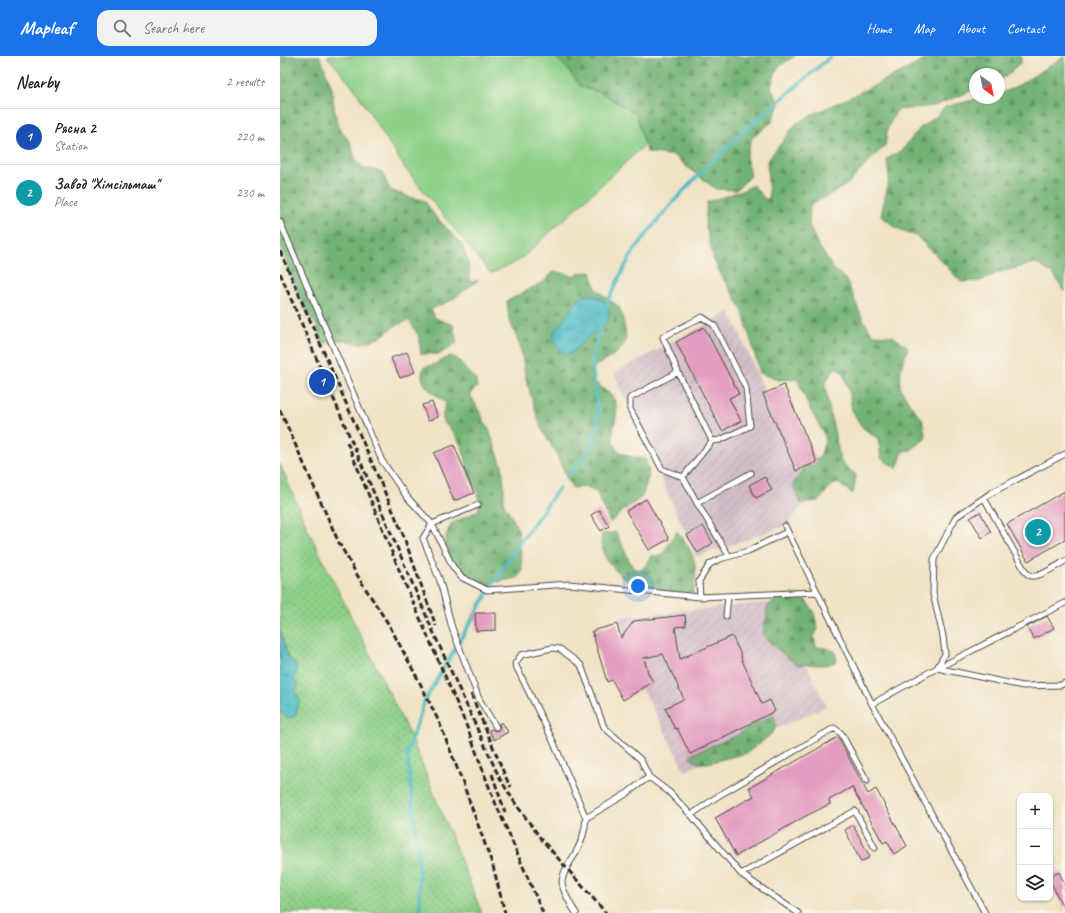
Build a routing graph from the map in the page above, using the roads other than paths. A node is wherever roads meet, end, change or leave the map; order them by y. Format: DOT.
graph roads {
  1 [pos="280,222"];
  2 [pos="678,372"];
  3 [pos="712,440"];
  4 [pos="1065,454"];
  5 [pos="751,473"];
  6 [pos="683,477"];
  7 [pos="984,498"];
  8 [pos="697,503"];
  9 [pos="478,505"];
  10 [pos="432,524"];
  11 [pos="785,526"];
  12 [pos="787,532"];
  13 [pos="729,556"];
  14 [pos="1065,561"];
  15 [pos="817,592"];
  16 [pos="728,596"];
  17 [pos="700,597"];
  18 [pos="1065,603"];
  19 [pos="726,616"];
  20 [pos="937,668"];
  21 [pos="1065,683"];
  22 [pos="872,704"];
  23 [pos="496,726"];
  24 [pos="649,777"];
  25 [pos="867,781"];
  26 [pos="691,815"];
  27 [pos="586,818"];
  28 [pos="875,848"];
  29 [pos="741,874"];
  30 [pos="576,913"];
  31 [pos="798,913"];
  32 [pos="985,913"];
  1 -- 10 [label="lane"];
  2 -- 3 [label="lane"];
  2 -- 3 [label="lane"];
  2 -- 6 [label="lane"];
  3 -- 6 [label="lane"];
  4 -- 7 [label="lane"];
  5 -- 8 [label="lane"];
  6 -- 8 [label="lane"];
  7 -- 14 [label="lane"];
  7 -- 20 [label="lane"];
  8 -- 13 [label="lane"];
  9 -- 10 [label="lane"];
  10 -- 17 [label="lane"];
  10 -- 23 [label="lane"];
  11 -- 12 [label="lane"];
  12 -- 13 [label="lane"];
  12 -- 15 [label="lane"];
  13 -- 17 [label="lane"];
  15 -- 16 [label="lane"];
  15 -- 22 [label="lane"];
  16 -- 17 [label="lane"];
  16 -- 19 [label="lane"];
  18 -- 20 [label="lane"];
  20 -- 21 [label="lane"];
  20 -- 22 [label="lane"];
  22 -- 32 [label="lane"];
  24 -- 26 [label="lane"];
  24 -- 27 [label="lane"];
  24 -- 27 [label="lane"];
  25 -- 26 [label="lane"];
  26 -- 29 [label="lane"];
  27 -- 30 [label="lane"];
  28 -- 29 [label="lane"];
  29 -- 31 [label="lane"];
}
